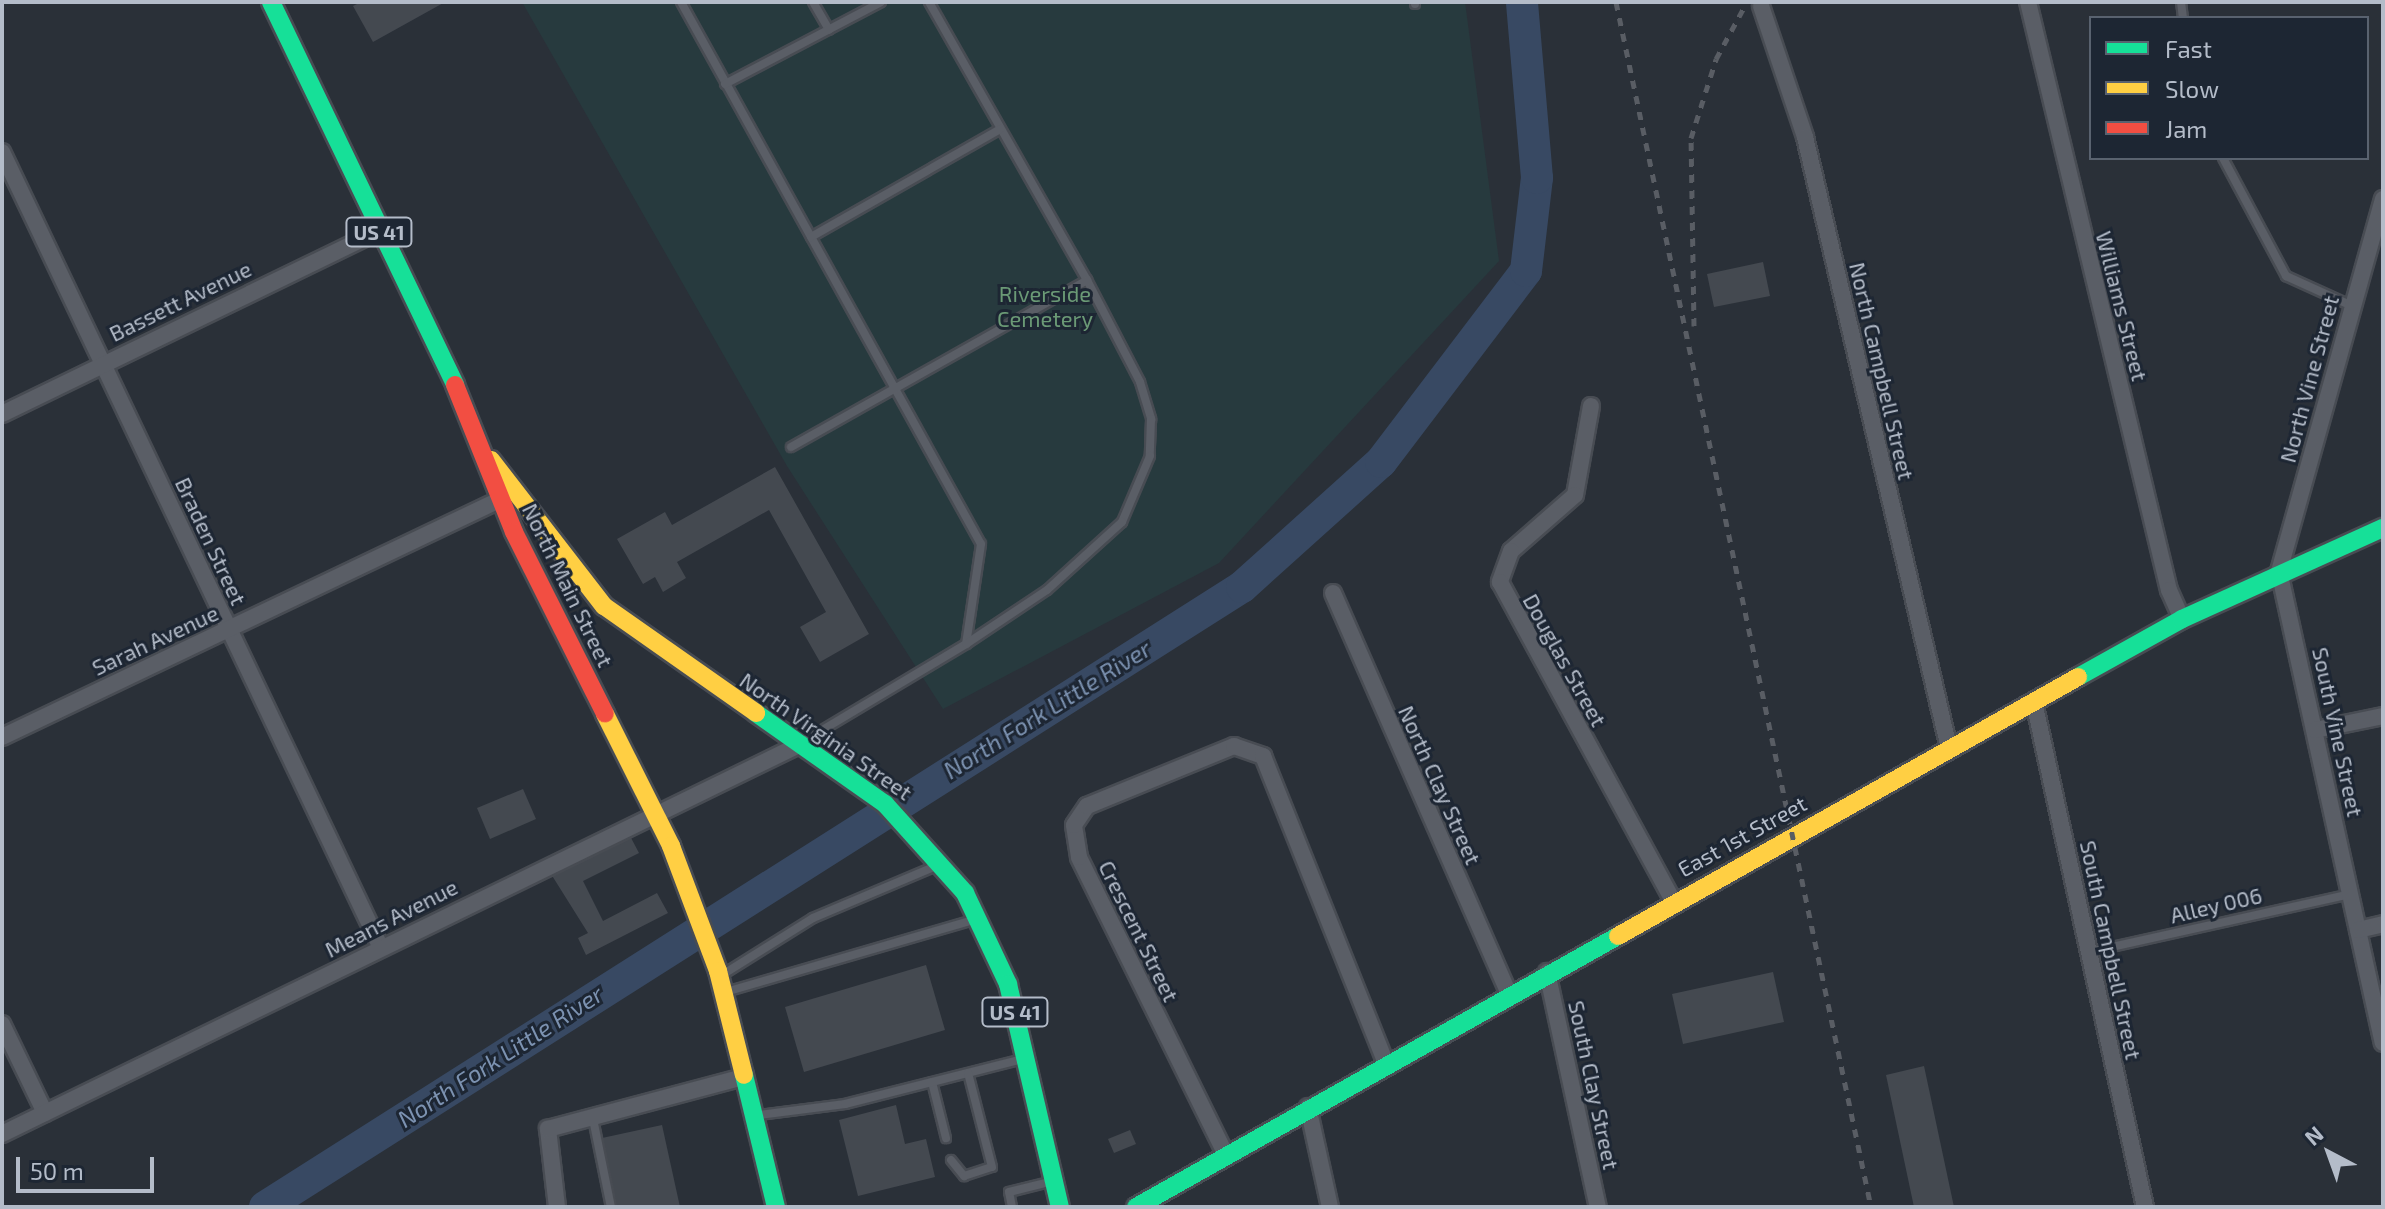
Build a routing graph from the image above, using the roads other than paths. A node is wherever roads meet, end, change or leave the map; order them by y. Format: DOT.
graph roads {
  1 [pos="271,2"];
  2 [pos="681,2"];
  3 [pos="813,2"];
  4 [pos="881,2"];
  5 [pos="929,2"];
  6 [pos="2028,2"];
  7 [pos="1761,6"];
  8 [pos="829,30"];
  9 [pos="725,84"];
  10 [pos="1000,129"];
  11 [pos="2,152"];
  12 [pos="2224,160"];
  13 [pos="2383,199"];
  14 [pos="379,231"];
  15 [pos="811,237"];
  16 [pos="1087,280"];
  17 [pos="2352,306"];
  18 [pos="103,363"];
  19 [pos="895,386"];
  20 [pos="1591,406"];
  21 [pos="2,414"];
  22 [pos="791,447"];
  23 [pos="491,460"];
  24 [pos="499,500"];
  25 [pos="2383,528"];
  26 [pos="2279,571"];
  27 [pos="1333,593"];
  28 [pos="2182,619"];
  29 [pos="229,629"];
  30 [pos="966,644"];
  31 [pos="2034,702"];
  32 [pos="2383,716"];
  33 [pos="2315,730"];
  34 [pos="2,737"];
  35 [pos="801,744"];
  36 [pos="1949,748"];
  37 [pos="654,810"];
  38 [pos="942,863"];
  39 [pos="2351,894"];
  40 [pos="1673,901"];
  41 [pos="980,918"];
  42 [pos="2383,924"];
  43 [pos="2358,930"];
  44 [pos="381,948"];
  45 [pos="2089,952"];
  46 [pos="1547,972"];
  47 [pos="721,980"];
  48 [pos="1509,993"];
  49 [pos="2,1024"];
  50 [pos="2383,1043"];
  51 [pos="1025,1058"];
  52 [pos="1386,1063"];
  53 [pos="968,1073"];
  54 [pos="743,1077"];
  55 [pos="932,1082"];
  56 [pos="1308,1107"];
  57 [pos="45,1113"];
  58 [pos="591,1113"];
  59 [pos="754,1115"];
  60 [pos="2,1134"];
  61 [pos="946,1138"];
  62 [pos="1226,1155"];
  63 [pos="951,1160"];
  64 [pos="1054,1181"];
  65 [pos="557,1207"];
  66 [pos="611,1207"];
  67 [pos="776,1207"];
  68 [pos="1012,1207"];
  69 [pos="1060,1207"];
  70 [pos="1136,1207"];
  71 [pos="1330,1207"];
  72 [pos="1598,1207"];
  73 [pos="2145,1207"];
  1 -- 14 [label="main road, North Main Street / US 41"];
  2 -- 9 [label="lane"];
  3 -- 8 [label="lane"];
  4 -- 8 [label="lane"];
  5 -- 10 [label="lane"];
  6 -- 28 [label="street, Williams Street"];
  7 -- 36 [label="street, North Campbell Street"];
  8 -- 9 [label="lane"];
  9 -- 15 [label="lane"];
  10 -- 15 [label="lane"];
  10 -- 16 [label="lane"];
  11 -- 18 [label="street, Braden Street"];
  12 -- 17 [label="lane"];
  13 -- 17 [label="street, North Vine Street"];
  14 -- 18 [label="street, Bassett Avenue"];
  14 -- 23 [label="main road, North Main Street / US 41"];
  15 -- 19 [label="lane"];
  16 -- 19 [label="lane"];
  16 -- 30 [label="lane"];
  17 -- 26 [label="street, North Vine Street"];
  18 -- 21 [label="street, Bassett Avenue"];
  18 -- 29 [label="street, Braden Street"];
  19 -- 22 [label="lane"];
  19 -- 30 [label="lane"];
  20 -- 40 [label="street, Douglas Street"];
  23 -- 24 [label="main road, North Main Street / US 41"];
  23 -- 35 [label="main road, North Virginia Street / US 41"];
  24 -- 29 [label="street, Sarah Avenue"];
  24 -- 37 [label="main road, North Main Street / US 41"];
  25 -- 26 [label="main road, East 1st Street"];
  26 -- 28 [label="main road, East 1st Street"];
  26 -- 33 [label="street, South Vine Street"];
  27 -- 48 [label="street, North Clay Street"];
  28 -- 31 [label="main road, East 1st Street"];
  29 -- 34 [label="street, Sarah Avenue"];
  29 -- 44 [label="street, Braden Street"];
  30 -- 35 [label="lane"];
  31 -- 36 [label="main road, East 1st Street"];
  31 -- 45 [label="street, South Campbell Street"];
  32 -- 33 [label="street"];
  33 -- 39 [label="street, South Vine Street"];
  35 -- 37 [label="street, Means Avenue"];
  35 -- 38 [label="main road, North Virginia Street / US 41"];
  36 -- 40 [label="main road, East 1st Street"];
  37 -- 44 [label="street, Means Avenue"];
  37 -- 47 [label="main road, North Main Street / US 41"];
  38 -- 41 [label="main road, North Virginia Street / US 41"];
  38 -- 47 [label="lane"];
  39 -- 43 [label="street, South Vine Street"];
  39 -- 45 [label="lane, Alley 006"];
  40 -- 46 [label="main road, East 1st Street"];
  41 -- 47 [label="lane"];
  41 -- 51 [label="main road, North Virginia Street / US 41"];
  42 -- 43 [label="street"];
  43 -- 50 [label="street, South Vine Street"];
  44 -- 57 [label="street, Means Avenue"];
  45 -- 73 [label="street, South Campbell Street"];
  46 -- 48 [label="main road, East 1st Street"];
  46 -- 72 [label="street, South Clay Street"];
  47 -- 54 [label="main road, North Main Street / US 41"];
  48 -- 52 [label="main road, East 1st Street"];
  49 -- 57 [label="street"];
  51 -- 53 [label="lane"];
  51 -- 64 [label="main road, North Virginia Street / US 41"];
  52 -- 56 [label="main road, East 1st Street"];
  52 -- 62 [label="street, Crescent Street"];
  53 -- 55 [label="lane"];
  53 -- 63 [label="lane"];
  54 -- 58 [label="street"];
  54 -- 59 [label="main road, North Main Street / US 41"];
  55 -- 59 [label="lane"];
  55 -- 61 [label="lane"];
  56 -- 62 [label="main road, East 1st Street"];
  56 -- 71 [label="street"];
  57 -- 60 [label="street, Means Avenue"];
  58 -- 65 [label="street"];
  58 -- 66 [label="lane"];
  59 -- 67 [label="main road, North Main Street / US 41"];
  62 -- 70 [label="main road, East 1st Street"];
  64 -- 68 [label="lane"];
  64 -- 69 [label="main road, North Virginia Street / US 41"];
}
